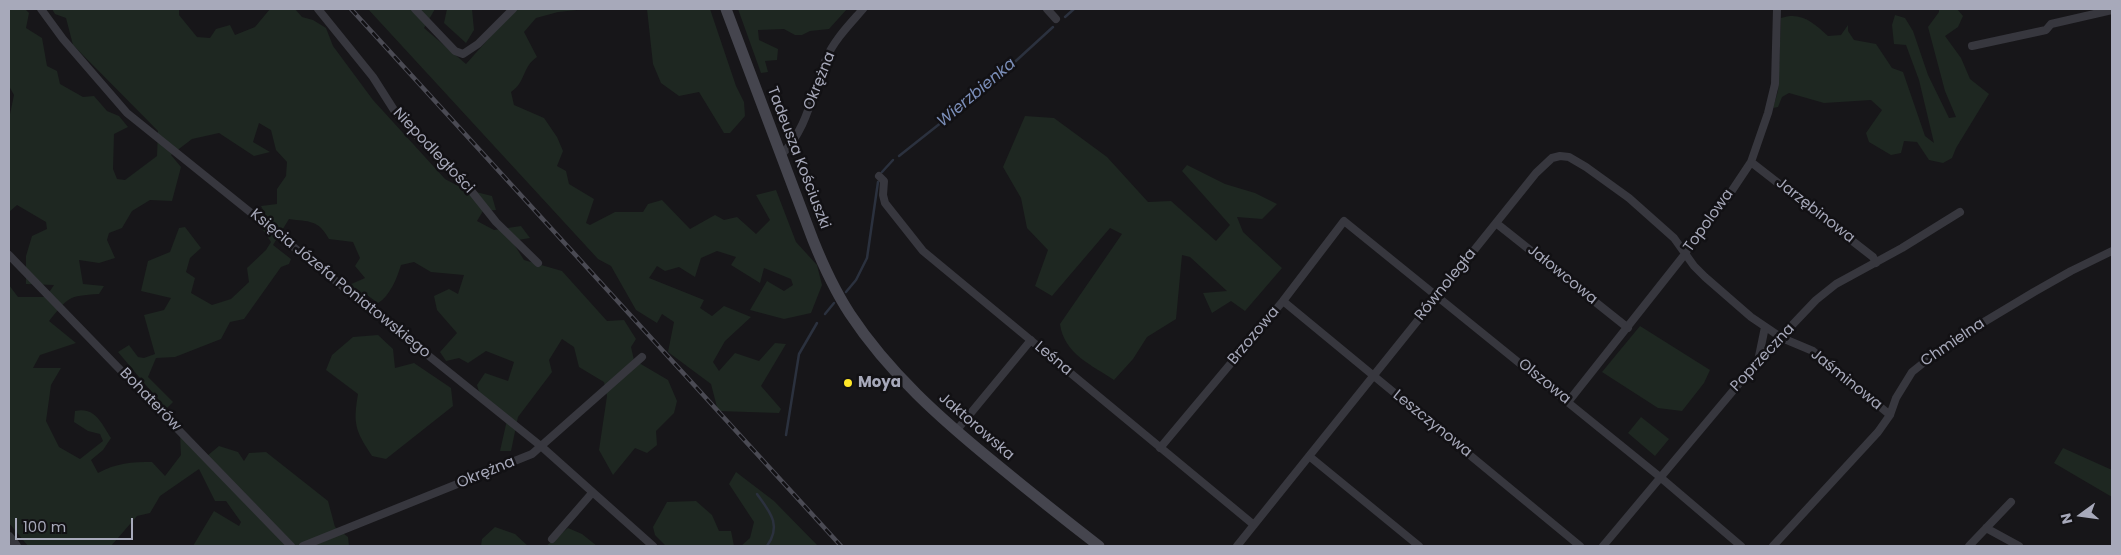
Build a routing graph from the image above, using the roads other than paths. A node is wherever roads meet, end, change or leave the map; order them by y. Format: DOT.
graph roads {
  1 [pos="41,9"];
  2 [pos="318,9"];
  3 [pos="415,9"];
  4 [pos="513,9"];
  5 [pos="726,9"];
  6 [pos="863,9"];
  7 [pos="1048,9"];
  8 [pos="1777,9"];
  9 [pos="2112,10"];
  10 [pos="1056,19"];
  11 [pos="1972,46"];
  12 [pos="781,155"];
  13 [pos="1751,162"];
  14 [pos="879,176"];
  15 [pos="1960,212"];
  16 [pos="1344,221"];
  17 [pos="1496,223"];
  18 [pos="2112,251"];
  19 [pos="1685,254"];
  20 [pos="9,255"];
  21 [pos="538,263"];
  22 [pos="1876,263"];
  23 [pos="1436,296"];
  24 [pos="1283,301"];
  25 [pos="850,313"];
  26 [pos="1765,327"];
  27 [pos="1628,328"];
  28 [pos="1782,338"];
  29 [pos="1031,340"];
  30 [pos="642,357"];
  31 [pos="1758,361"];
  32 [pos="1373,376"];
  33 [pos="1568,402"];
  34 [pos="1890,415"];
  35 [pos="956,430"];
  36 [pos="542,447"];
  37 [pos="1160,448"];
  38 [pos="1310,456"];
  39 [pos="1660,476"];
  40 [pos="592,493"];
  41 [pos="2011,502"];
  42 [pos="1254,524"];
  43 [pos="1986,528"];
  44 [pos="9,537"];
  45 [pos="552,539"];
  46 [pos="16,546"];
  47 [pos="291,546"];
  48 [pos="303,546"];
  49 [pos="654,546"];
  50 [pos="1099,546"];
  51 [pos="1237,546"];
  52 [pos="1419,546"];
  53 [pos="1580,546"];
  54 [pos="1603,546"];
  55 [pos="1742,546"];
  56 [pos="1774,546"];
  57 [pos="1969,546"];
  58 [pos="2019,546"];
  1 -- 36 [label="street, Księcia Józefa Poniatowskiego"];
  2 -- 21 [label="street, Niepodległości"];
  3 -- 4 [label="street"];
  5 -- 12 [label="main road, Tadeusza Kościuszki"];
  6 -- 12 [label="street, Okrężna"];
  7 -- 10 [label="street"];
  8 -- 13 [label="street, Topolowa"];
  9 -- 11 [label="street"];
  12 -- 25 [label="main road, Tadeusza Kościuszki"];
  13 -- 19 [label="street, Topolowa"];
  13 -- 22 [label="street, Jarzębinowa"];
  14 -- 29 [label="street, Leśna"];
  15 -- 22 [label="street, Poprzeczna"];
  16 -- 23 [label="street, Olszowa"];
  16 -- 24 [label="street, Brzozowa"];
  17 -- 19 [label="street, Równoległa"];
  17 -- 23 [label="street, Równoległa"];
  17 -- 27 [label="street, Jałowcowa"];
  18 -- 34 [label="street, Chmielna"];
  19 -- 26 [label="street, Jaśminowa"];
  19 -- 27 [label="street, Topolowa"];
  20 -- 47 [label="street, Bohaterów"];
  22 -- 28 [label="street, Poprzeczna"];
  23 -- 32 [label="street, Równoległa"];
  23 -- 33 [label="street, Olszowa"];
  24 -- 32 [label="street, Leszczynowa"];
  24 -- 37 [label="street, Brzozowa"];
  25 -- 35 [label="main road, Jaktorowska"];
  26 -- 28 [label="street, Jaśminowa"];
  26 -- 31 [label="street"];
  27 -- 33 [label="street, Topolowa"];
  28 -- 31 [label="street, Poprzeczna"];
  28 -- 34 [label="street, Jaśminowa"];
  29 -- 35 [label="street"];
  29 -- 37 [label="street, Leśna"];
  30 -- 36 [label="street, Okrężna"];
  31 -- 39 [label="street, Poprzeczna"];
  32 -- 38 [label="street, Równoległa"];
  32 -- 53 [label="street, Leszczynowa"];
  33 -- 39 [label="street, Olszowa"];
  34 -- 56 [label="street, Chmielna"];
  35 -- 50 [label="main road, Jaktorowska"];
  36 -- 40 [label="street, Księcia Józefa Poniatowskiego"];
  36 -- 48 [label="street, Okrężna"];
  37 -- 42 [label="street, Leśna"];
  38 -- 42 [label="street, Równoległa"];
  38 -- 52 [label="street"];
  39 -- 54 [label="street, Poprzeczna"];
  39 -- 55 [label="street, Olszowa"];
  40 -- 45 [label="street"];
  40 -- 49 [label="street, Księcia Józefa Poniatowskiego"];
  41 -- 43 [label="street"];
  42 -- 51 [label="street, Równoległa"];
  43 -- 57 [label="street"];
  43 -- 58 [label="street"];
  44 -- 46 [label="street"];
}
